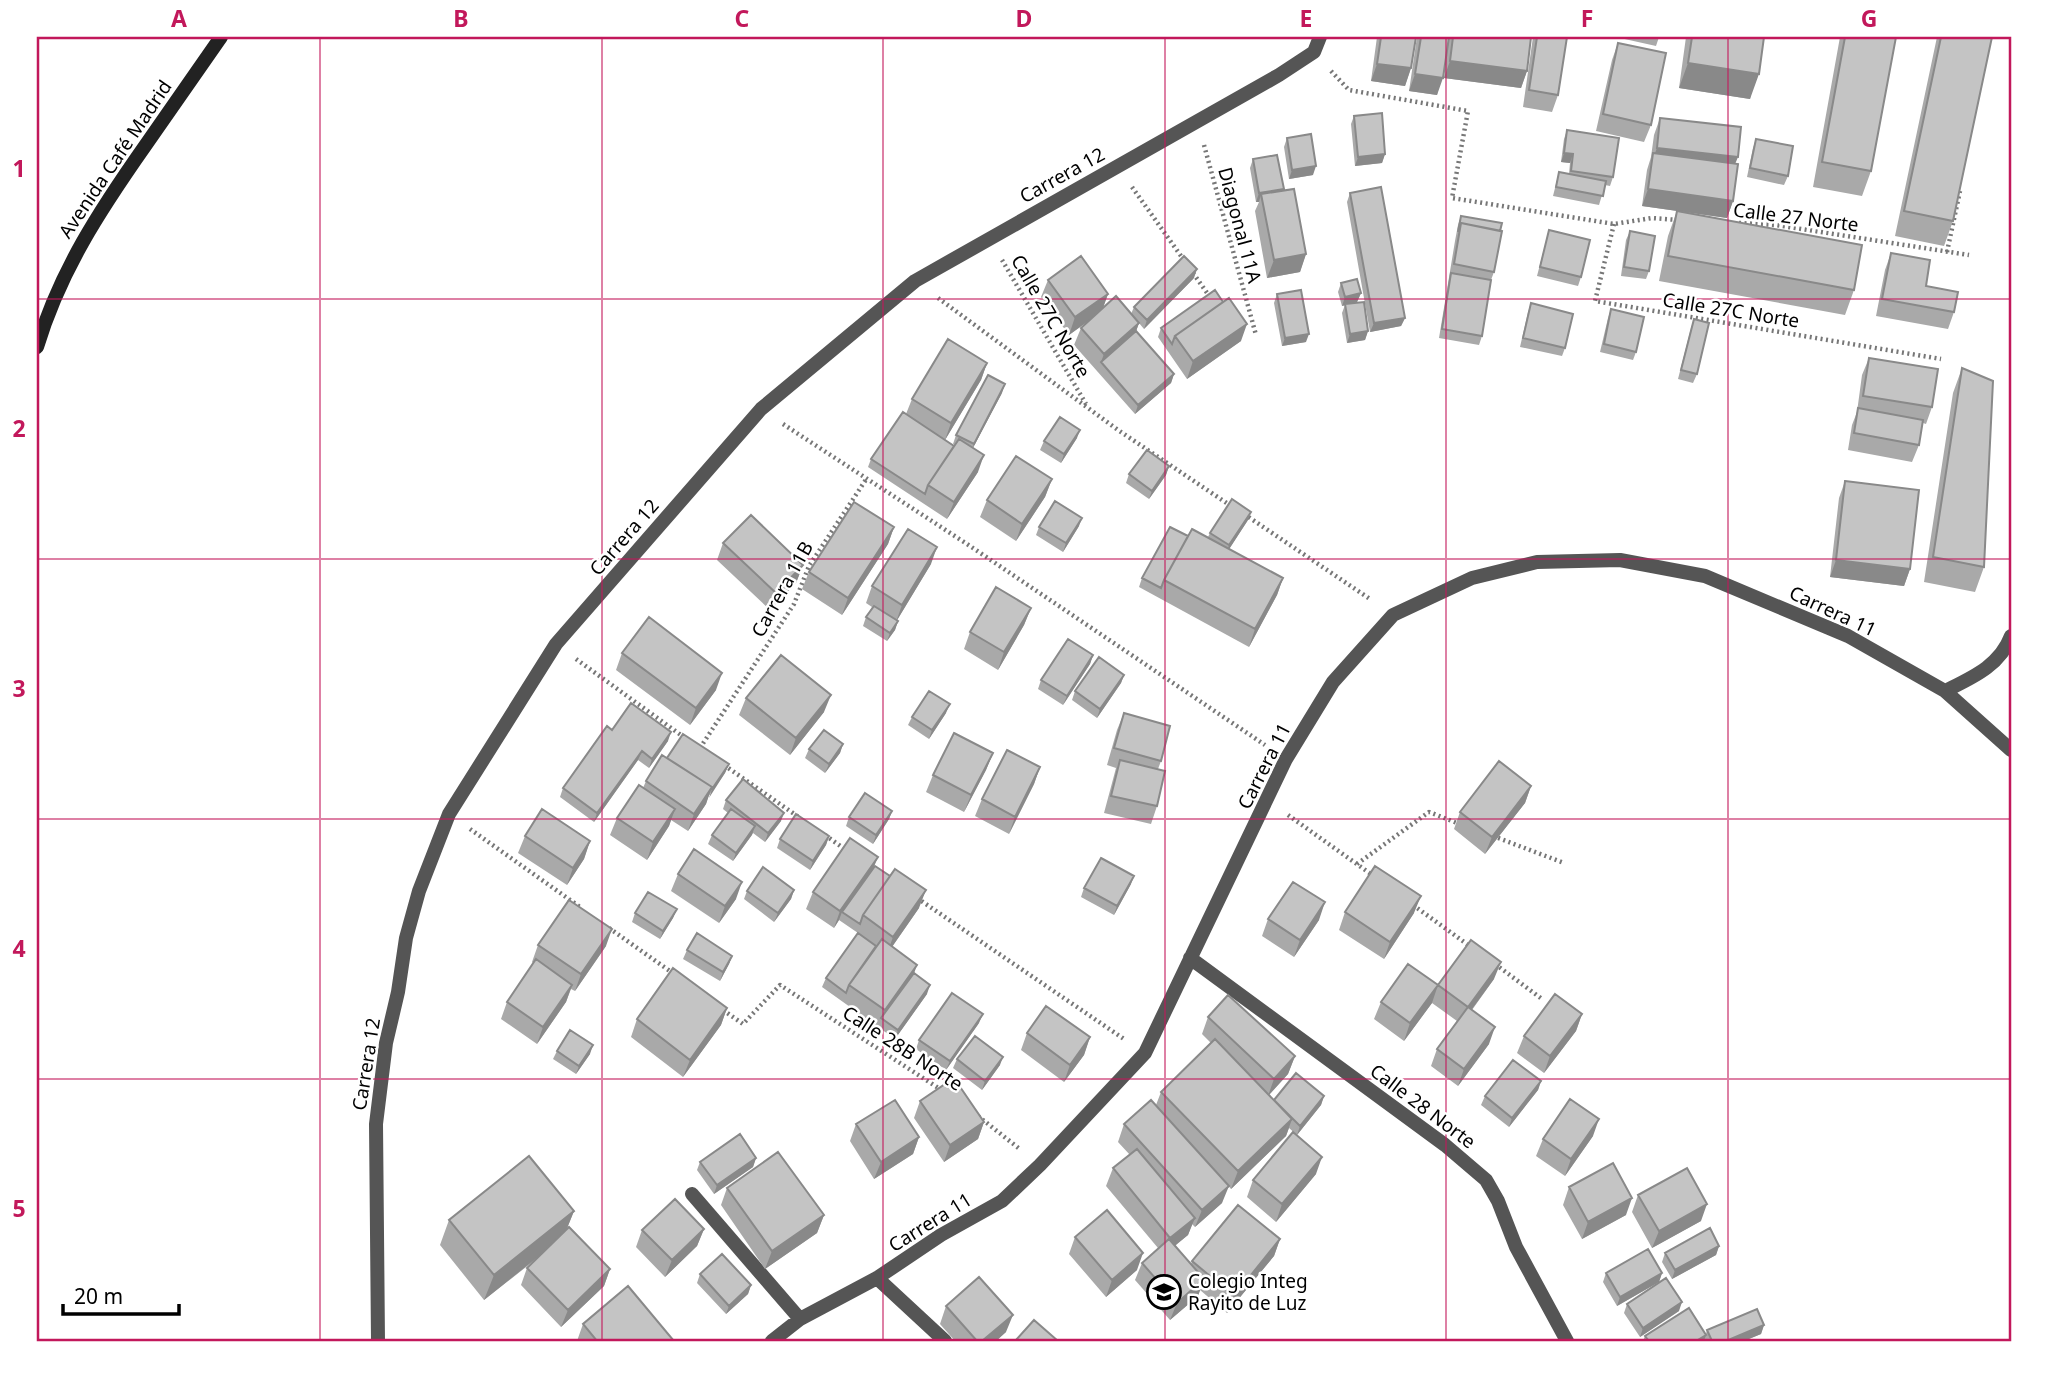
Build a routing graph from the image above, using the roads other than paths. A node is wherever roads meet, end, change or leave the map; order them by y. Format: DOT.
graph roads {
  1 [pos="221,37"];
  2 [pos="1320,37"];
  3 [pos="37,347"];
  4 [pos="2011,636"];
  5 [pos="1945,691"];
  6 [pos="2011,750"];
  7 [pos="1190,958"];
  8 [pos="692,1194"];
  9 [pos="877,1278"];
  10 [pos="800,1319"];
  11 [pos="378,1341"];
  12 [pos="772,1341"];
  13 [pos="945,1341"];
  14 [pos="1567,1341"];
  1 -- 3 [label="street, Avenida Café Madrid"];
  2 -- 11 [label="street, Carrera 12"];
  4 -- 5 [label="street"];
  5 -- 6 [label="street, Carrera 11"];
  5 -- 7 [label="street, Carrera 11"];
  7 -- 9 [label="street, Carrera 11"];
  7 -- 14 [label="street, Calle 28 Norte"];
  8 -- 10 [label="street"];
  9 -- 10 [label="street, Carrera 11"];
  9 -- 13 [label="street"];
  10 -- 12 [label="street, Carrera 11"];
}
